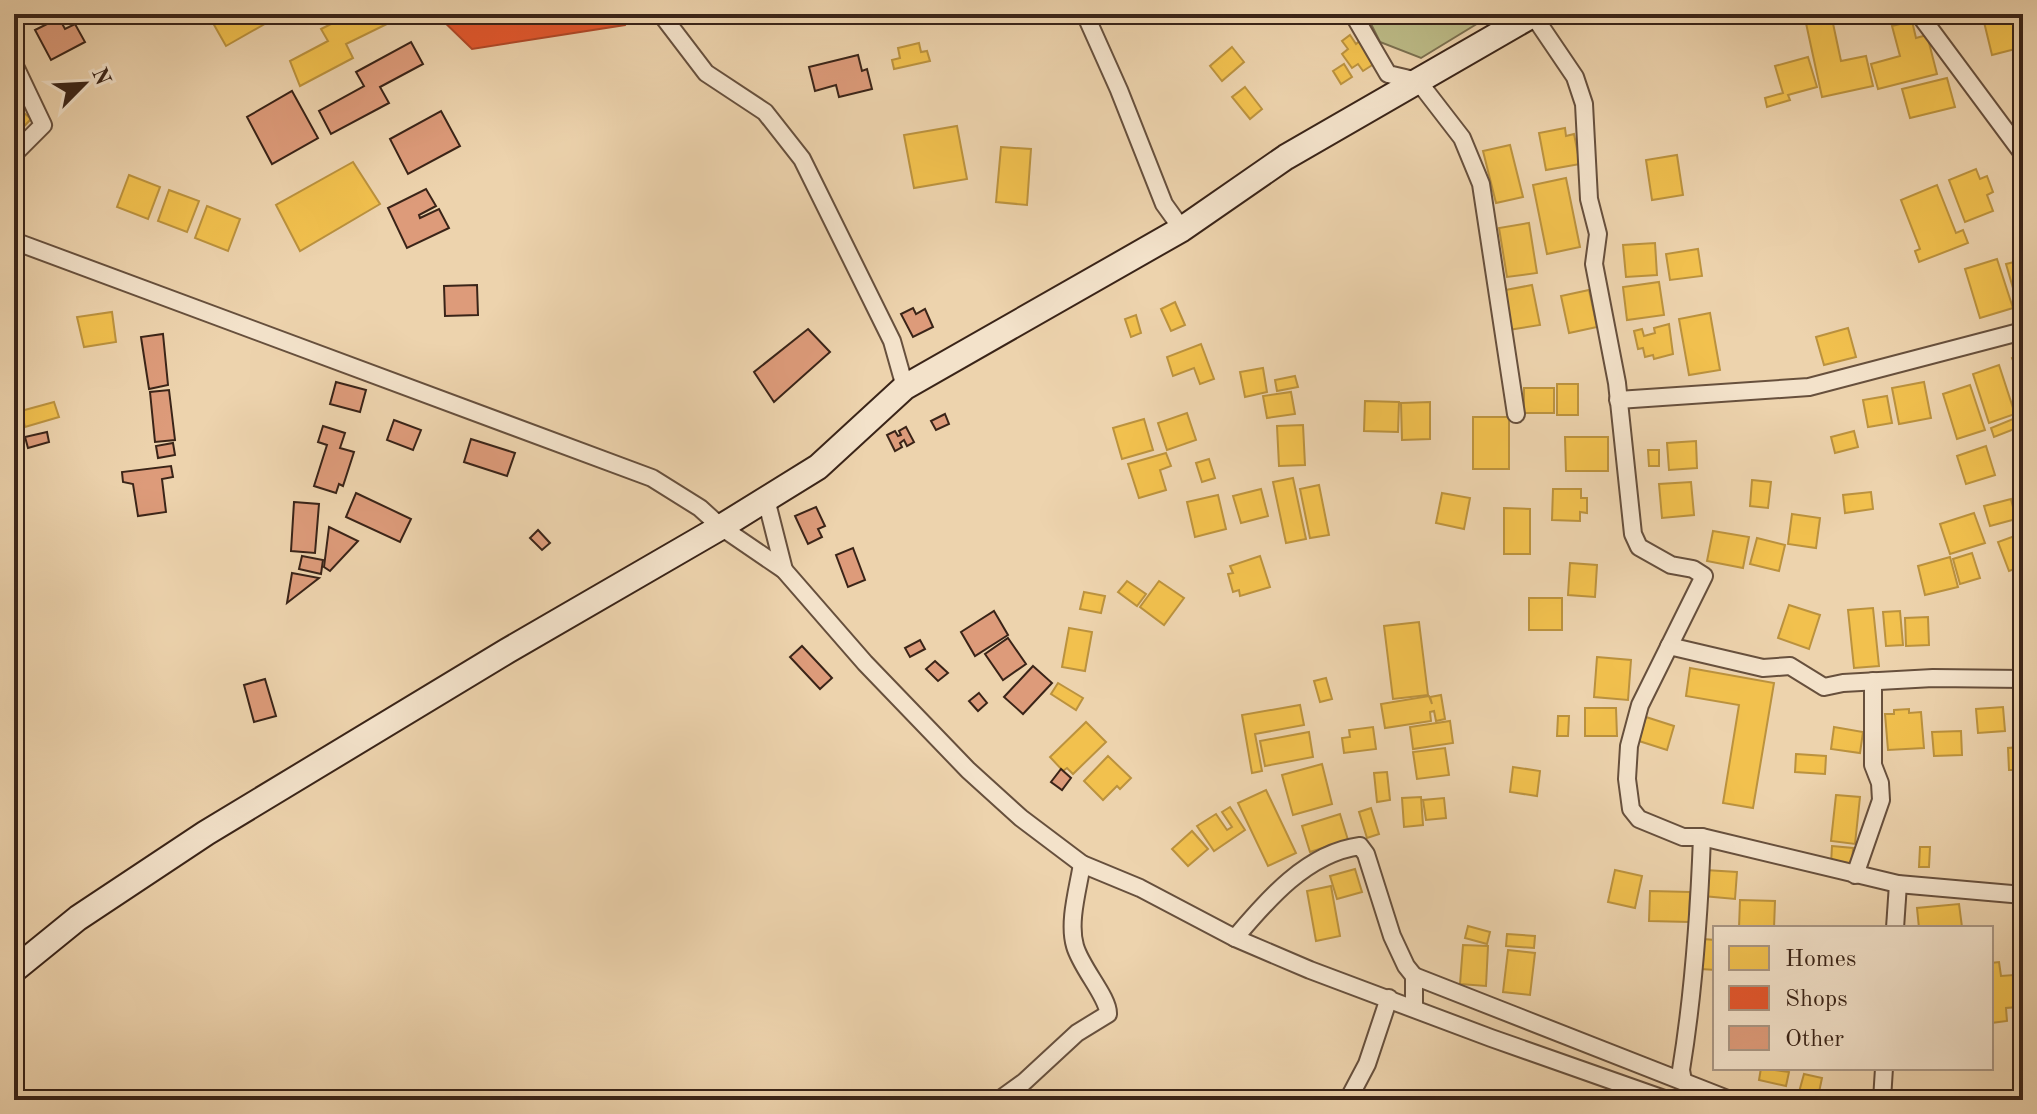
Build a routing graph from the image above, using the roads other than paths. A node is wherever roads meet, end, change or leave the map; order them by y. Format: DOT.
graph roads {
  1 [pos="661,14"];
  2 [pos="1085,14"];
  3 [pos="1353,14"];
  4 [pos="1534,14"];
  5 [pos="1919,14"];
  6 [pos="14,64"];
  7 [pos="1418,81"];
  8 [pos="14,154"];
  9 [pos="2023,154"];
  10 [pos="1182,229"];
  11 [pos="14,241"];
  12 [pos="2023,331"];
  13 [pos="905,387"];
  14 [pos="1618,400"];
  15 [pos="1516,414"];
  16 [pos="766,499"];
  17 [pos="721,527"];
  18 [pos="784,570"];
  19 [pos="1669,646"];
  20 [pos="2023,679"];
  21 [pos="1873,681"];
  22 [pos="1702,837"];
  23 [pos="1082,864"];
  24 [pos="1855,875"];
  25 [pos="1898,884"];
  26 [pos="2023,895"];
  27 [pos="1895,926"];
  28 [pos="1235,938"];
  29 [pos="14,970"];
  30 [pos="1414,976"];
  31 [pos="1389,998"];
  32 [pos="1414,1008"];
  33 [pos="1884,1070"];
  34 [pos="1683,1081"];
  35 [pos="999,1100"];
  36 [pos="1348,1100"];
  37 [pos="1667,1100"];
  38 [pos="1730,1100"];
  39 [pos="1882,1100"];
  1 -- 13 [label="street"];
  2 -- 10 [label="street"];
  3 -- 7 [label="street"];
  4 -- 7 [label="main road"];
  4 -- 14 [label="street"];
  5 -- 9 [label="street"];
  6 -- 8 [label="street"];
  7 -- 10 [label="main road"];
  7 -- 15 [label="street"];
  10 -- 13 [label="main road"];
  11 -- 17 [label="street"];
  12 -- 14 [label="street"];
  13 -- 16 [label="main road"];
  14 -- 19 [label="street"];
  16 -- 17 [label="main road"];
  16 -- 18 [label="street"];
  17 -- 18 [label="street"];
  17 -- 29 [label="main road"];
  18 -- 23 [label="street"];
  19 -- 21 [label="street"];
  19 -- 22 [label="street"];
  20 -- 21 [label="street"];
  21 -- 24 [label="street"];
  22 -- 24 [label="street"];
  22 -- 34 [label="street"];
  23 -- 28 [label="street"];
  23 -- 35 [label="street"];
  24 -- 25 [label="street"];
  25 -- 26 [label="street"];
  25 -- 27 [label="street"];
  28 -- 30 [label="street"];
  28 -- 31 [label="street"];
  30 -- 32 [label="street"];
  30 -- 34 [label="street"];
  31 -- 32 [label="street"];
  31 -- 36 [label="street"];
  32 -- 37 [label="street"];
  33 -- 39 [label="street"];
  34 -- 38 [label="street"];
}
